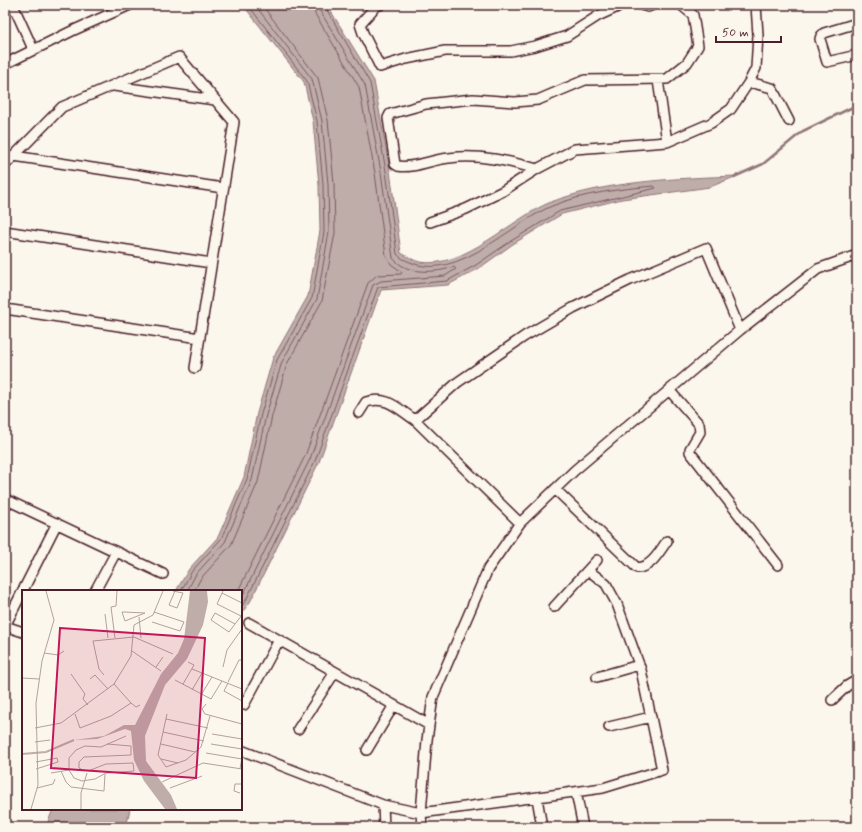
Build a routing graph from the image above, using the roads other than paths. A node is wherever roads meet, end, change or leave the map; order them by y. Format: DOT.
graph roads {
  1 [pos="13,5"];
  2 [pos="130,5"];
  3 [pos="380,5"];
  4 [pos="622,5"];
  5 [pos="641,5"];
  6 [pos="653,5"];
  7 [pos="681,5"];
  8 [pos="756,5"];
  9 [pos="857,23"];
  10 [pos="33,49"];
  11 [pos="857,55"];
  12 [pos="5,64"];
  13 [pos="658,80"];
  14 [pos="750,82"];
  15 [pos="113,86"];
  16 [pos="215,100"];
  17 [pos="789,121"];
  18 [pos="667,142"];
  19 [pos="14,156"];
  20 [pos="5,165"];
  21 [pos="537,169"];
  22 [pos="222,188"];
  23 [pos="430,222"];
  24 [pos="5,231"];
  25 [pos="857,255"];
  26 [pos="211,263"];
  27 [pos="5,308"];
  28 [pos="740,330"];
  29 [pos="200,338"];
  30 [pos="195,368"];
  31 [pos="669,390"];
  32 [pos="360,413"];
  33 [pos="415,420"];
  34 [pos="555,489"];
  35 [pos="5,499"];
  36 [pos="520,522"];
  37 [pos="57,523"];
  38 [pos="666,541"];
  39 [pos="116,552"];
  40 [pos="596,560"];
  41 [pos="778,565"];
  42 [pos="588,570"];
  43 [pos="163,574"];
  44 [pos="23,590"];
  45 [pos="96,590"];
  46 [pos="22,592"];
  47 [pos="554,607"];
  48 [pos="249,623"];
  49 [pos="5,626"];
  50 [pos="22,632"];
  51 [pos="279,640"];
  52 [pos="639,665"];
  53 [pos="335,672"];
  54 [pos="597,677"];
  55 [pos="857,680"];
  56 [pos="832,700"];
  57 [pos="244,705"];
  58 [pos="394,705"];
  59 [pos="651,717"];
  60 [pos="429,725"];
  61 [pos="609,727"];
  62 [pos="298,729"];
  63 [pos="242,750"];
  64 [pos="367,750"];
  65 [pos="576,792"];
  66 [pos="537,798"];
  67 [pos="383,805"];
  68 [pos="421,813"];
  69 [pos="384,827"];
  70 [pos="422,827"];
  71 [pos="542,827"];
  72 [pos="582,827"];
  1 -- 10 [label="street"];
  2 -- 10 [label="street"];
  3 -- 4 [label="street"];
  5 -- 6 [label="street"];
  7 -- 13 [label="street"];
  8 -- 14 [label="street"];
  9 -- 11 [label="street"];
  10 -- 12 [label="street"];
  13 -- 18 [label="street"];
  13 -- 21 [label="street"];
  14 -- 17 [label="street"];
  14 -- 18 [label="street"];
  15 -- 16 [label="street"];
  15 -- 16 [label="street"];
  15 -- 19 [label="street"];
  16 -- 22 [label="street"];
  18 -- 21 [label="street"];
  19 -- 20 [label="street"];
  19 -- 22 [label="street"];
  21 -- 23 [label="street"];
  22 -- 26 [label="street"];
  24 -- 26 [label="street"];
  25 -- 28 [label="street"];
  26 -- 29 [label="street"];
  27 -- 29 [label="street"];
  28 -- 31 [label="street"];
  28 -- 33 [label="street"];
  29 -- 30 [label="street"];
  31 -- 34 [label="street"];
  31 -- 41 [label="street"];
  32 -- 33 [label="street"];
  33 -- 36 [label="street"];
  34 -- 36 [label="street"];
  34 -- 38 [label="street"];
  35 -- 37 [label="street"];
  36 -- 60 [label="street"];
  37 -- 39 [label="street"];
  37 -- 44 [label="street"];
  39 -- 43 [label="street"];
  39 -- 45 [label="street"];
  40 -- 42 [label="street"];
  42 -- 47 [label="street"];
  42 -- 52 [label="street"];
  46 -- 49 [label="street"];
  48 -- 51 [label="street"];
  49 -- 50 [label="street"];
  51 -- 53 [label="street"];
  51 -- 57 [label="street"];
  52 -- 54 [label="street"];
  52 -- 59 [label="street"];
  53 -- 58 [label="street"];
  53 -- 62 [label="street"];
  55 -- 56 [label="street"];
  58 -- 60 [label="street"];
  58 -- 64 [label="street"];
  59 -- 61 [label="street"];
  59 -- 65 [label="street"];
  60 -- 68 [label="street"];
  63 -- 67 [label="street"];
  65 -- 66 [label="street"];
  65 -- 72 [label="street"];
  66 -- 68 [label="street"];
  66 -- 71 [label="street"];
  67 -- 68 [label="street"];
  67 -- 69 [label="street"];
  68 -- 70 [label="street"];
}
